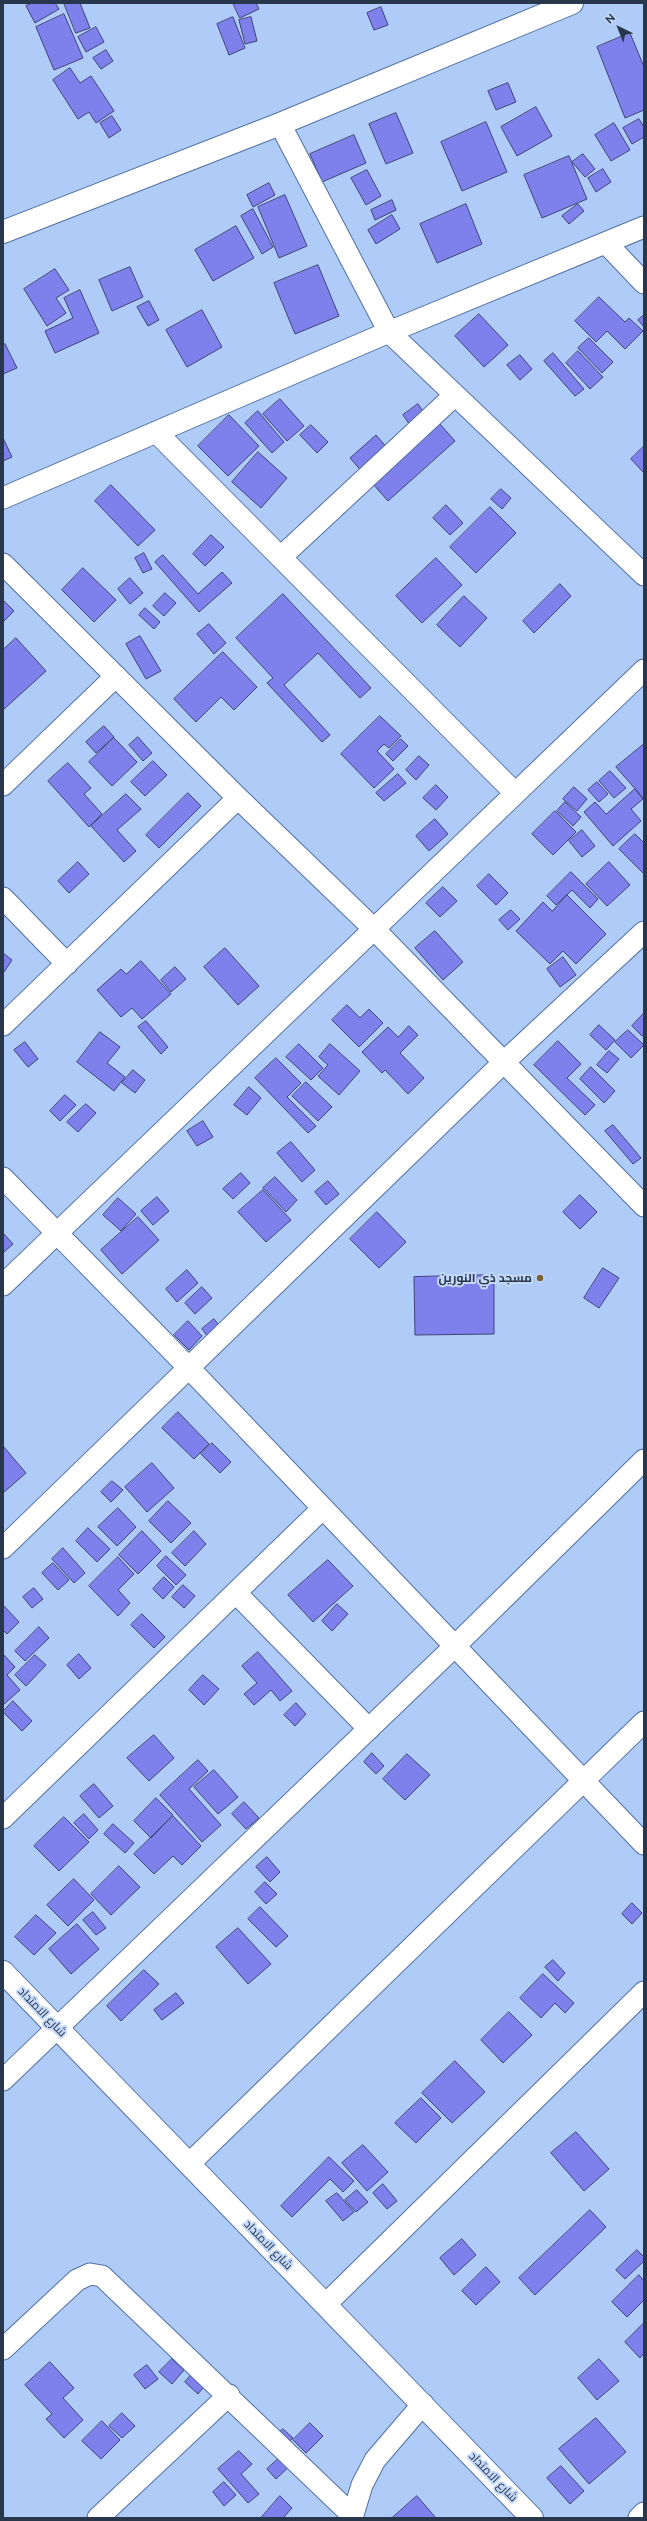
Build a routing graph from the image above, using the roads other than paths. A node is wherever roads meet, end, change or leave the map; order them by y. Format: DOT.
graph roads {
  1 [pos="572,3"];
  2 [pos="280,124"];
  3 [pos="644,227"];
  4 [pos="3,232"];
  5 [pos="606,243"];
  6 [pos="644,283"];
  7 [pos="389,332"];
  8 [pos="455,395"];
  9 [pos="156,432"];
  10 [pos="3,498"];
  11 [pos="281,557"];
  12 [pos="3,564"];
  13 [pos="644,575"];
  14 [pos="644,670"];
  15 [pos="116,676"];
  16 [pos="3,785"];
  17 [pos="515,794"];
  18 [pos="238,798"];
  19 [pos="3,898"];
  20 [pos="374,929"];
  21 [pos="644,932"];
  22 [pos="67,964"];
  23 [pos="3,1026"];
  24 [pos="503,1063"];
  25 [pos="3,1178"];
  26 [pos="644,1206"];
  27 [pos="57,1233"];
  28 [pos="3,1285"];
  29 [pos="189,1368"];
  30 [pos="644,1460"];
  31 [pos="322,1509"];
  32 [pos="3,1548"];
  33 [pos="236,1593"];
  34 [pos="455,1646"];
  35 [pos="644,1722"];
  36 [pos="369,1729"];
  37 [pos="584,1780"];
  38 [pos="3,1818"];
  39 [pos="644,1844"];
  40 [pos="3,1972"];
  41 [pos="644,1992"];
  42 [pos="59,2029"];
  43 [pos="3,2080"];
  44 [pos="189,2164"];
  45 [pos="326,2304"];
  46 [pos="3,2349"];
  47 [pos="229,2395"];
  48 [pos="423,2404"];
  49 [pos="644,2513"];
  50 [pos="353,2517"];
  51 [pos="98,2518"];
  52 [pos="532,2518"];
  53 [pos="639,2518"];
  1 -- 2 [label="street"];
  2 -- 4 [label="street"];
  2 -- 7 [label="street"];
  3 -- 5 [label="street"];
  5 -- 6 [label="street"];
  5 -- 7 [label="street"];
  7 -- 8 [label="street"];
  7 -- 9 [label="street"];
  8 -- 11 [label="street"];
  8 -- 13 [label="street"];
  9 -- 10 [label="street"];
  9 -- 11 [label="street"];
  11 -- 17 [label="street"];
  12 -- 15 [label="street"];
  14 -- 17 [label="street"];
  15 -- 16 [label="street"];
  15 -- 18 [label="street"];
  17 -- 20 [label="street"];
  18 -- 20 [label="street"];
  18 -- 22 [label="street"];
  19 -- 22 [label="street"];
  20 -- 24 [label="street"];
  20 -- 27 [label="street"];
  21 -- 24 [label="street"];
  22 -- 23 [label="street"];
  24 -- 26 [label="street"];
  24 -- 29 [label="street"];
  25 -- 27 [label="street"];
  27 -- 28 [label="street"];
  27 -- 29 [label="street"];
  29 -- 31 [label="street"];
  29 -- 32 [label="street"];
  30 -- 34 [label="street"];
  31 -- 33 [label="street"];
  31 -- 34 [label="street"];
  33 -- 36 [label="street"];
  33 -- 38 [label="street"];
  34 -- 36 [label="street"];
  34 -- 37 [label="street"];
  35 -- 37 [label="street"];
  36 -- 42 [label="street"];
  37 -- 39 [label="street"];
  37 -- 44 [label="street"];
  40 -- 42 [label="street, شارع الامتداد"];
  41 -- 45 [label="street"];
  42 -- 43 [label="street"];
  42 -- 44 [label="street, شارع الامتداد"];
  44 -- 45 [label="street, شارع الامتداد"];
  45 -- 48 [label="street, شارع الامتداد"];
  46 -- 47 [label="street"];
  47 -- 50 [label="street"];
  47 -- 51 [label="street"];
  48 -- 50 [label="street"];
  48 -- 52 [label="street, شارع الامتداد"];
  49 -- 53 [label="street"];
}
